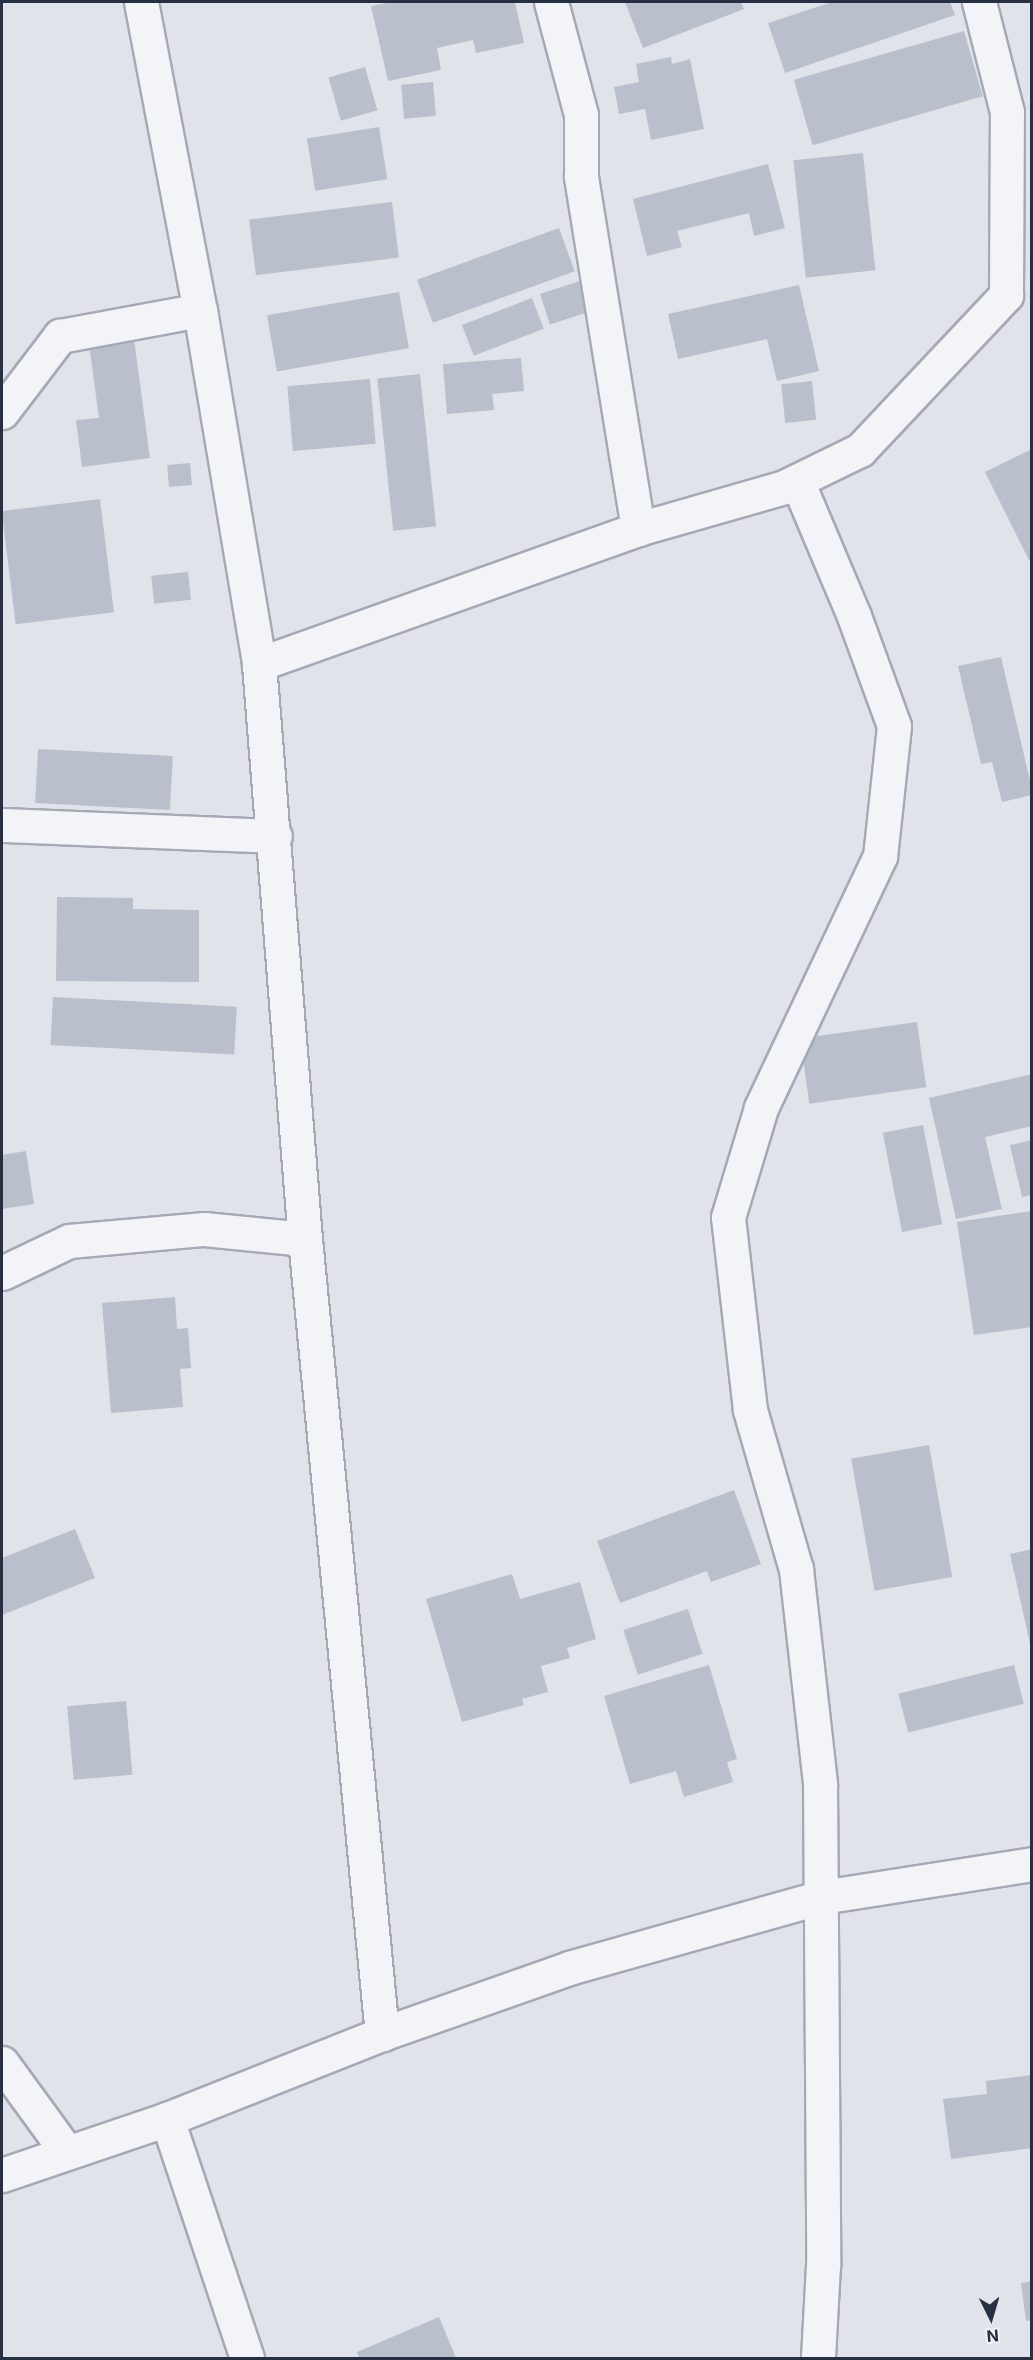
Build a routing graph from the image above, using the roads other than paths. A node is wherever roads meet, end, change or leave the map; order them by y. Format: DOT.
graph roads {
  1 [pos="141,2"];
  2 [pos="551,2"];
  3 [pos="979,2"];
  4 [pos="200,310"];
  5 [pos="2,412"];
  6 [pos="797,481"];
  7 [pos="638,529"];
  8 [pos="259,664"];
  9 [pos="2,825"];
  10 [pos="275,836"];
  11 [pos="306,1239"];
  12 [pos="2,1273"];
  13 [pos="1032,1864"];
  14 [pos="822,1897"];
  15 [pos="382,2034"];
  16 [pos="2,2063"];
  17 [pos="167,2119"];
  18 [pos="67,2152"];
  19 [pos="2,2175"];
  20 [pos="247,2358"];
  21 [pos="818,2358"];
  1 -- 4 [label="street"];
  2 -- 7 [label="street"];
  3 -- 6 [label="street"];
  4 -- 5 [label="street"];
  4 -- 8 [label="street"];
  6 -- 7 [label="street"];
  6 -- 14 [label="street"];
  7 -- 8 [label="street"];
  8 -- 10 [label="street"];
  9 -- 10 [label="street"];
  10 -- 11 [label="street"];
  11 -- 12 [label="street"];
  11 -- 15 [label="street"];
  13 -- 14 [label="street"];
  14 -- 15 [label="street"];
  14 -- 21 [label="street"];
  15 -- 17 [label="street"];
  16 -- 18 [label="street"];
  17 -- 18 [label="street"];
  17 -- 20 [label="street"];
  18 -- 19 [label="street"];
}
